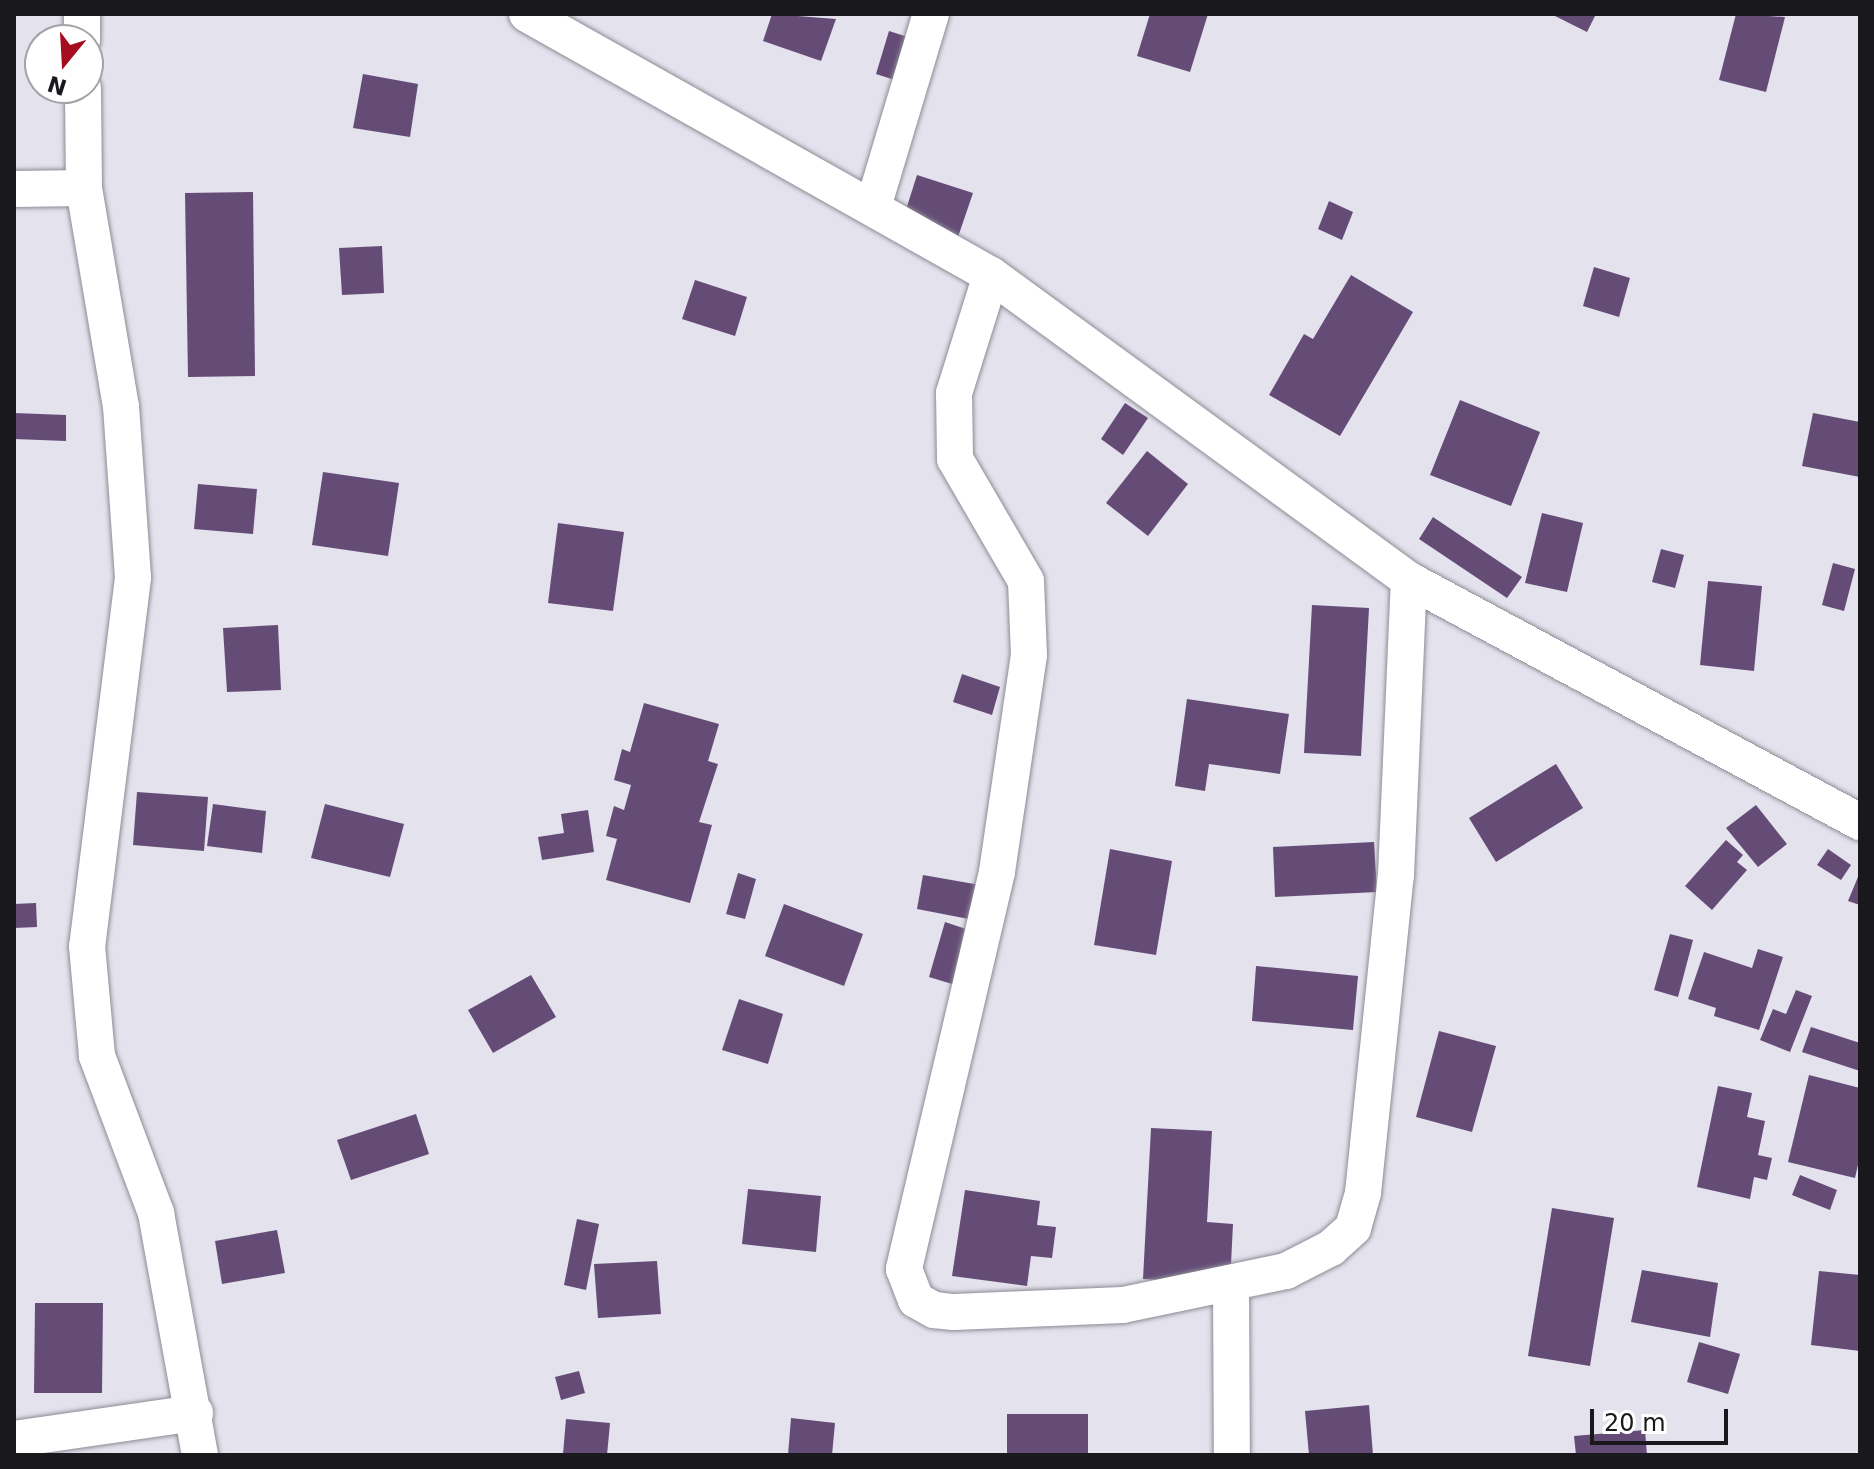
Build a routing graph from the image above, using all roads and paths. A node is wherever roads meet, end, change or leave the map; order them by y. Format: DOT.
graph roads {
  1 [pos="527,14"];
  2 [pos="931,14"];
  3 [pos="83,104"];
  4 [pos="84,188"];
  5 [pos="14,189"];
  6 [pos="873,207"];
  7 [pos="991,275"];
  8 [pos="1409,580"];
  9 [pos="1860,822"];
  10 [pos="1231,1287"];
  11 [pos="195,1413"];
  12 [pos="14,1439"];
  13 [pos="200,1455"];
  14 [pos="1232,1455"];
  1 -- 6 [label="street"];
  2 -- 6 [label="street"];
  3 -- 4 [label="street"];
  4 -- 5 [label="street"];
  4 -- 11 [label="street"];
  6 -- 7 [label="street"];
  7 -- 8 [label="street"];
  7 -- 10 [label="street"];
  8 -- 9 [label="street"];
  8 -- 10 [label="street"];
  10 -- 14 [label="street"];
  11 -- 12 [label="street"];
  11 -- 13 [label="street"];
}
